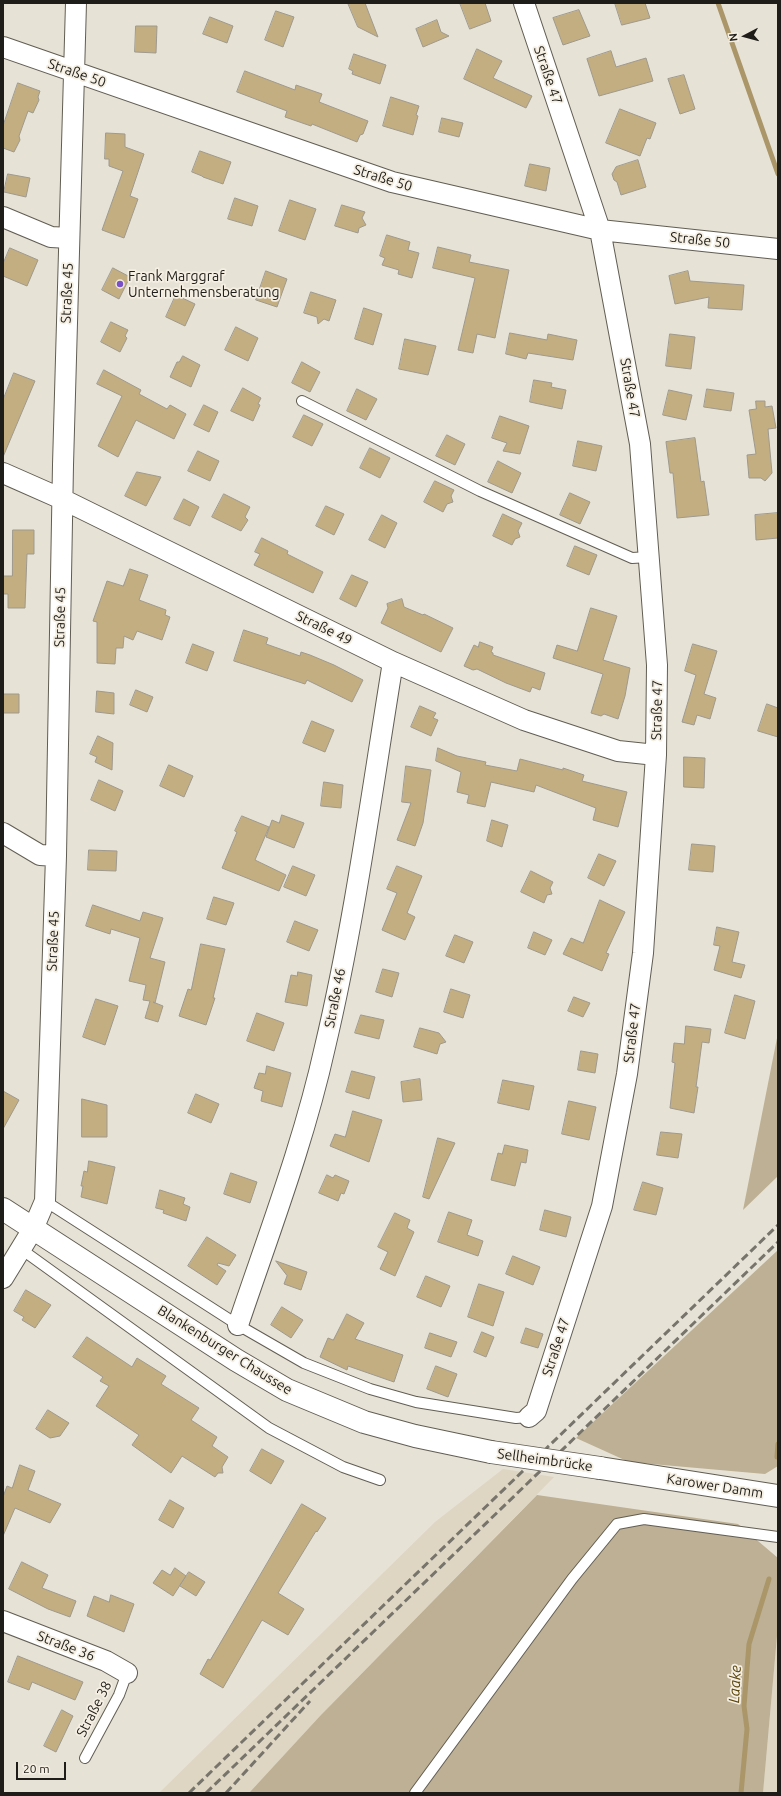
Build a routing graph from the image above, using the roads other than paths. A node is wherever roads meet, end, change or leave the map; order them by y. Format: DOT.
graph roads {
  1 [pos="76,3"];
  2 [pos="524,3"];
  3 [pos="3,47"];
  4 [pos="75,72"];
  5 [pos="3,217"];
  6 [pos="600,230"];
  7 [pos="69,238"];
  8 [pos="778,249"];
  9 [pos="302,401"];
  10 [pos="3,473"];
  11 [pos="62,499"];
  12 [pos="649,557"];
  13 [pos="393,662"];
  14 [pos="656,755"];
  15 [pos="3,833"];
  16 [pos="56,856"];
  17 [pos="45,1201"];
  18 [pos="3,1209"];
  19 [pos="34,1228"];
  20 [pos="21,1249"];
  21 [pos="3,1278"];
  22 [pos="238,1325"];
  23 [pos="529,1416"];
  24 [pos="491,1452"];
  25 [pos="653,1477"];
  26 [pos="380,1480"];
  27 [pos="768,1495"];
  28 [pos="778,1537"];
  29 [pos="3,1621"];
  30 [pos="127,1673"];
  31 [pos="85,1758"];
  32 [pos="415,1793"];
  1 -- 4 [label="street, Straße 45"];
  2 -- 6 [label="street, Straße 47"];
  3 -- 4 [label="street, Straße 50"];
  4 -- 6 [label="street, Straße 50"];
  4 -- 7 [label="street, Straße 45"];
  5 -- 7 [label="street"];
  6 -- 8 [label="street, Straße 50"];
  6 -- 12 [label="street, Straße 47"];
  7 -- 11 [label="street, Straße 45"];
  9 -- 12 [label="lane"];
  10 -- 11 [label="street, Straße 49"];
  11 -- 13 [label="street, Straße 49"];
  11 -- 16 [label="street, Straße 45"];
  12 -- 14 [label="street, Straße 47"];
  13 -- 14 [label="street, Straße 49"];
  13 -- 22 [label="street, Straße 46"];
  14 -- 23 [label="street, Straße 47"];
  15 -- 16 [label="street"];
  16 -- 17 [label="street, Straße 45"];
  17 -- 19 [label="street, Straße 45"];
  17 -- 22 [label="lane, Blankenburger Chaussee"];
  18 -- 19 [label="main road, Blankenburger Chaussee"];
  19 -- 20 [label="street, Straße 45"];
  19 -- 24 [label="main road, Blankenburger Chaussee"];
  20 -- 21 [label="street, Straße 45"];
  20 -- 26 [label="lane"];
  22 -- 23 [label="lane, Blankenburger Chaussee"];
  24 -- 25 [label="main road, Sellheimbrücke, bridge"];
  25 -- 27 [label="main road, Karower Damm"];
  28 -- 32 [label="lane"];
  29 -- 30 [label="street, Straße 36"];
  30 -- 31 [label="lane, Straße 38"];
}
